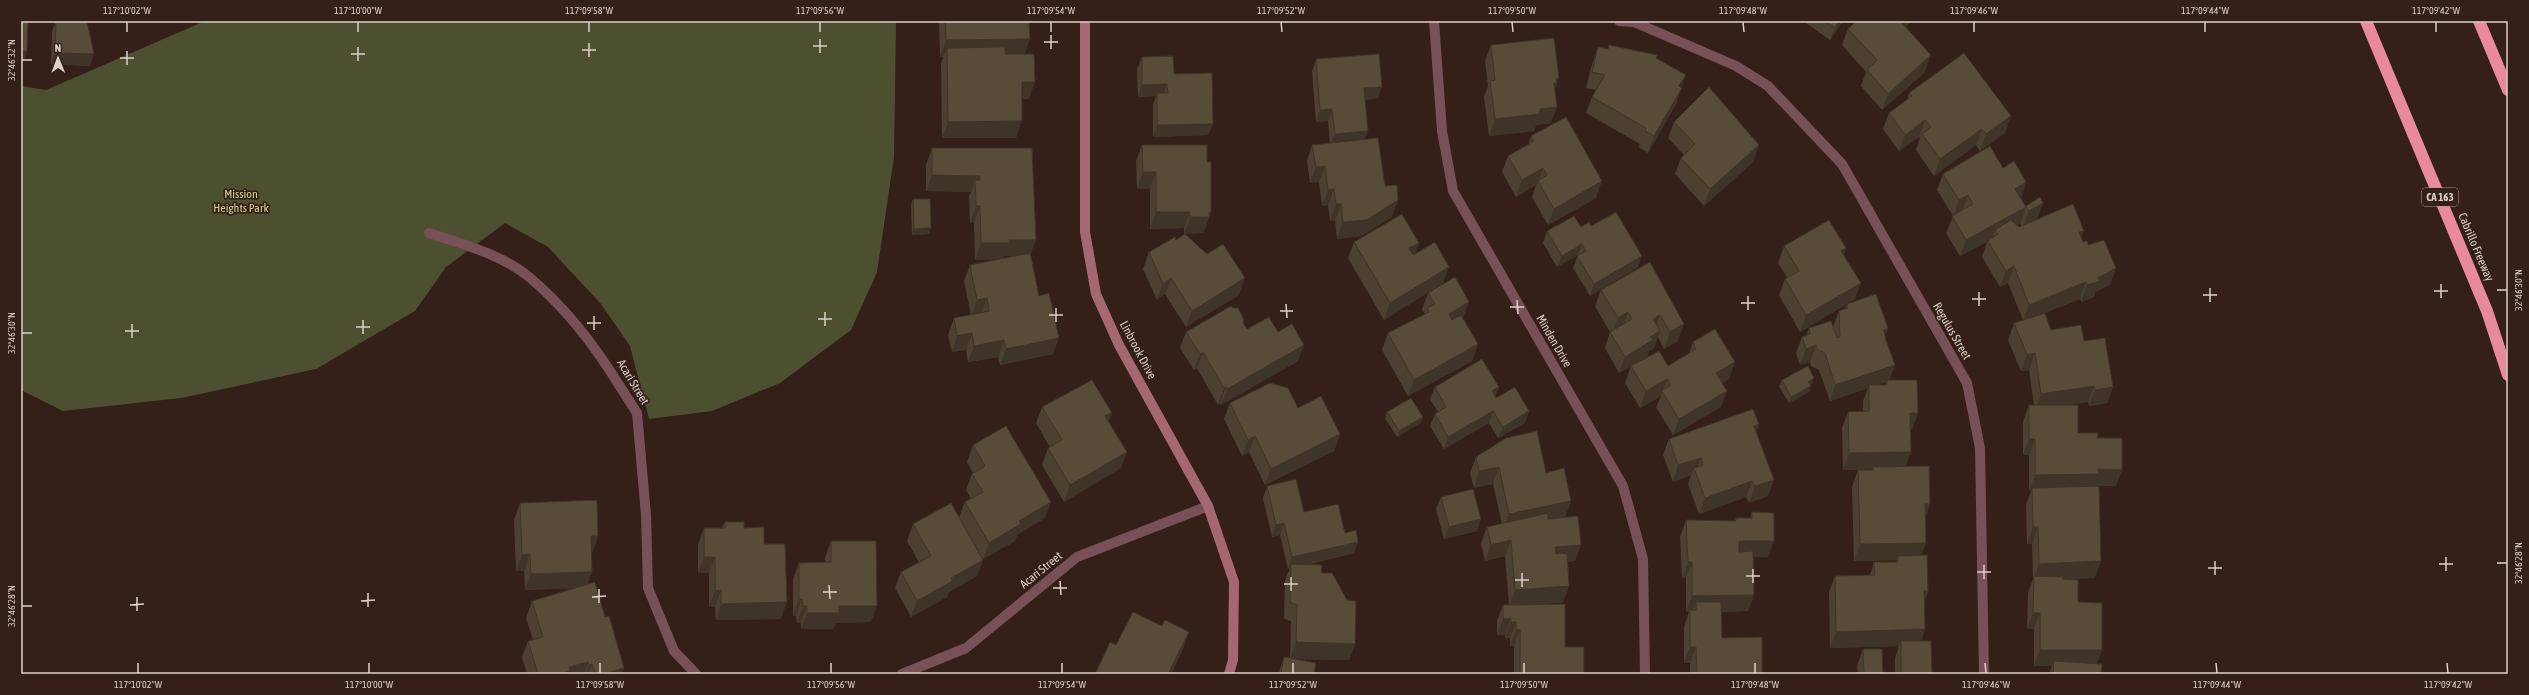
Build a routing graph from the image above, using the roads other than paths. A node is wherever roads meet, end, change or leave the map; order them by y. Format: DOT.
graph roads {
  1 [pos="1085,21"];
  2 [pos="1434,21"];
  3 [pos="1619,21"];
  4 [pos="2366,21"];
  5 [pos="2479,21"];
  6 [pos="2508,90"];
  7 [pos="429,234"];
  8 [pos="2508,375"];
  9 [pos="1208,506"];
  10 [pos="696,674"];
  11 [pos="902,674"];
  12 [pos="1229,674"];
  13 [pos="1645,674"];
  14 [pos="1984,674"];
  1 -- 9 [label="street, Linbrook Drive"];
  2 -- 13 [label="street, Minden Drive"];
  3 -- 14 [label="street, Regulus Street"];
  4 -- 8 [label="highway, Cabrillo Freeway / CA 163"];
  5 -- 6 [label="highway"];
  7 -- 10 [label="street, Acari Street"];
  9 -- 11 [label="street, Acari Street"];
  9 -- 12 [label="street, Linbrook Drive"];
}
